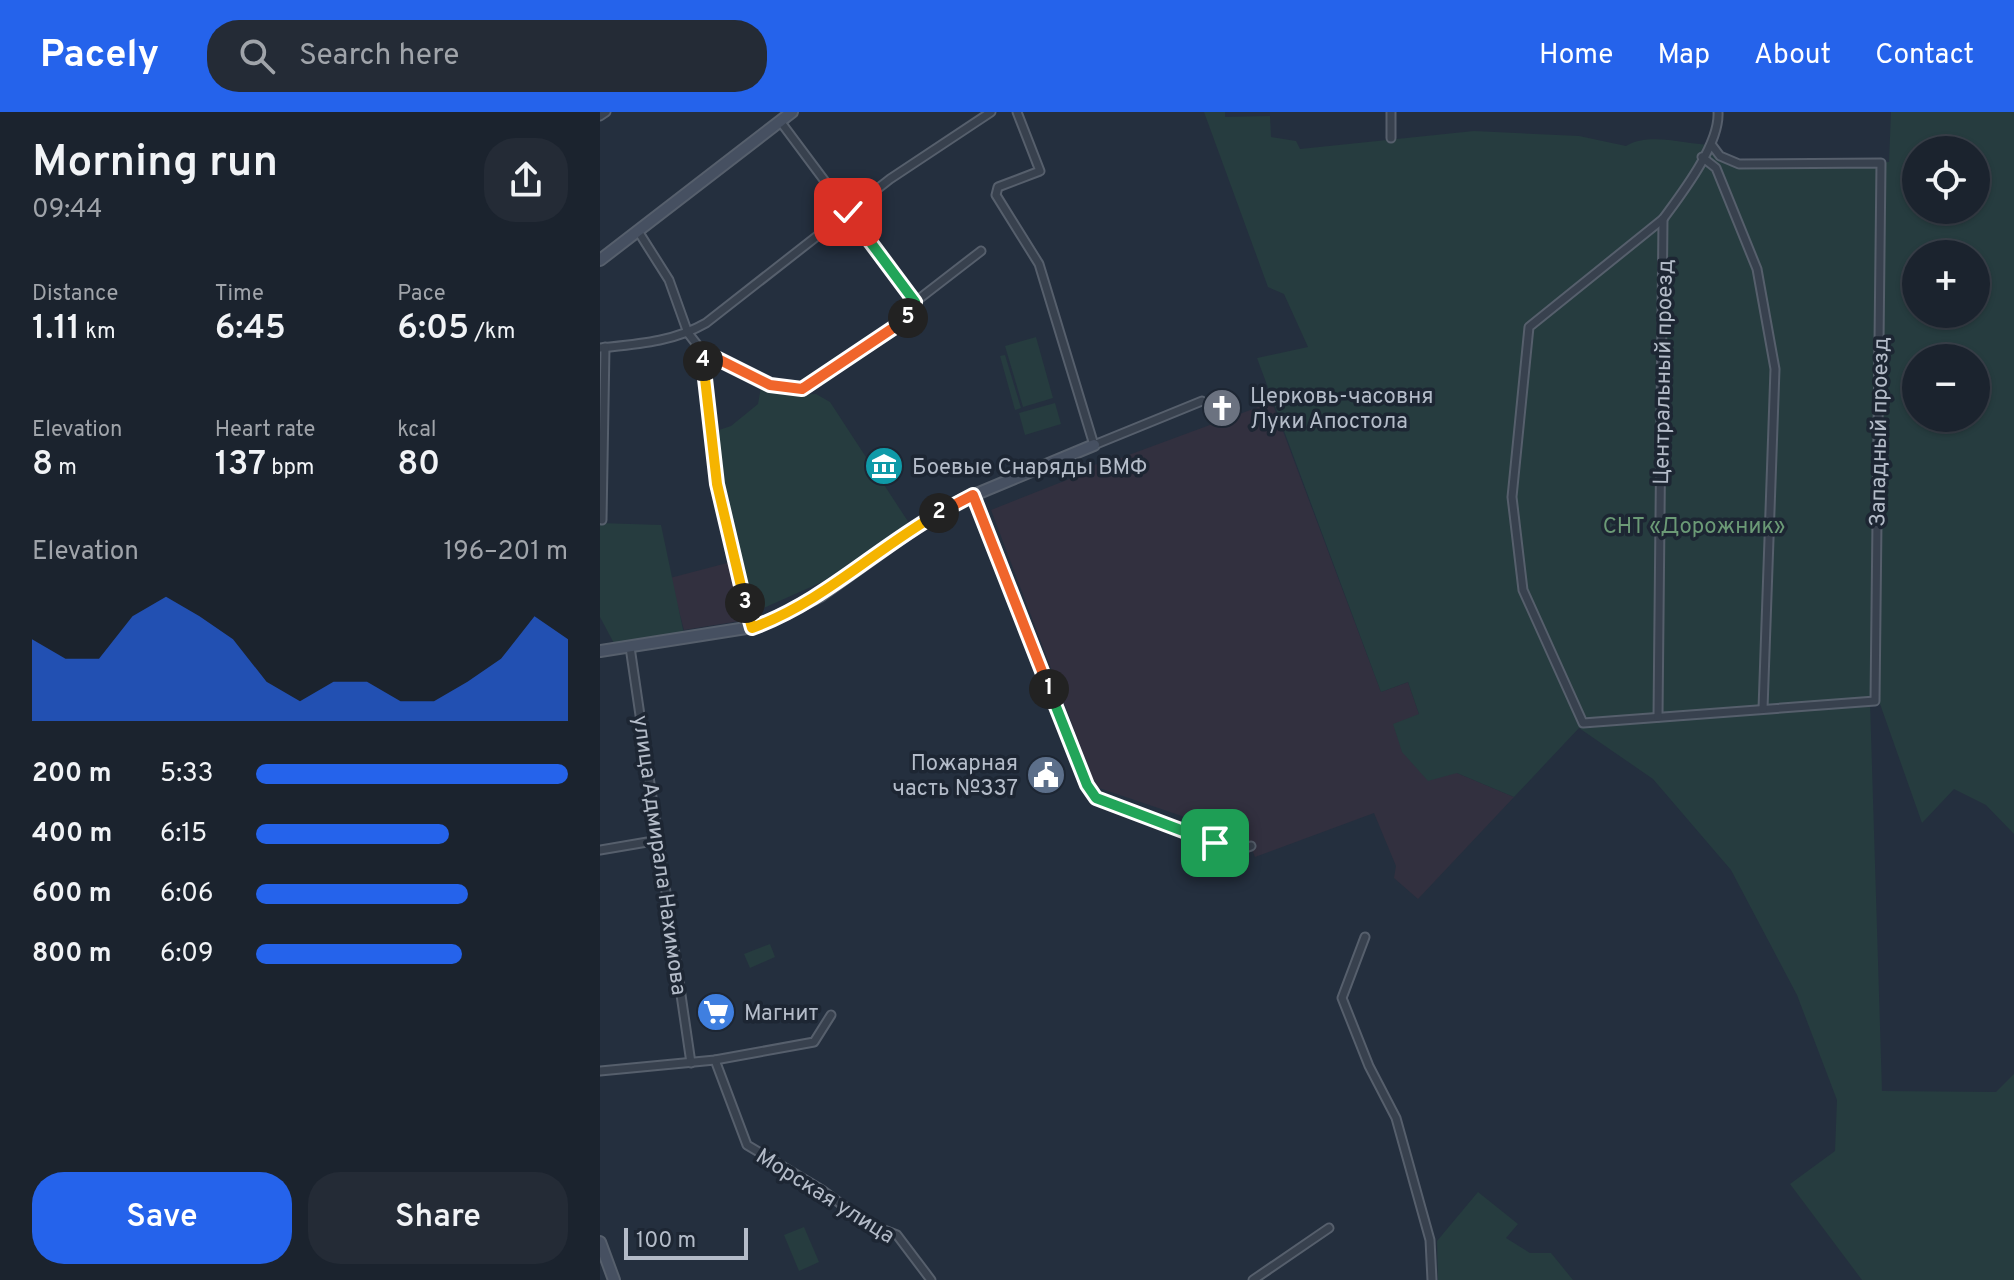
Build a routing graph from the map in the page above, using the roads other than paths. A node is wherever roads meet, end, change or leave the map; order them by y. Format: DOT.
graph roads {
  1 [pos="606,112"];
  2 [pos="792,112"];
  3 [pos="991,112"];
  4 [pos="1017,112"];
  5 [pos="1391,112"];
  6 [pos="1718,112"];
  7 [pos="600,116"];
  8 [pos="780,121"];
  9 [pos="1391,138"];
  10 [pos="1710,144"];
  11 [pos="1702,157"];
  12 [pos="848,212"];
  13 [pos="1663,219"];
  14 [pos="638,231"];
  15 [pos="981,251"];
  16 [pos="600,260"];
  17 [pos="915,302"];
  18 [pos="688,333"];
  19 [pos="602,347"];
  20 [pos="702,351"];
  21 [pos="1202,401"];
  22 [pos="1094,445"];
  23 [pos="973,495"];
  24 [pos="602,520"];
  25 [pos="752,628"];
  26 [pos="630,647"];
  27 [pos="600,651"];
  28 [pos="1763,709"];
  29 [pos="1658,717"];
  30 [pos="659,840"];
  31 [pos="1251,846"];
  32 [pos="600,850"];
  33 [pos="1365,937"];
  34 [pos="831,1015"];
  35 [pos="715,1060"];
  36 [pos="691,1063"];
  37 [pos="600,1071"];
  38 [pos="1329,1228"];
  39 [pos="600,1242"];
  40 [pos="1266,1271"];
  41 [pos="1277,1272"];
  42 [pos="614,1280"];
  43 [pos="931,1280"];
  44 [pos="1253,1280"];
  45 [pos="1432,1280"];
  1 -- 7 [label="street"];
  2 -- 8 [label="street"];
  3 -- 12 [label="street"];
  4 -- 22 [label="street"];
  5 -- 9 [label="street"];
  6 -- 10 [label="street"];
  8 -- 12 [label="street"];
  8 -- 14 [label="street"];
  10 -- 11 [label="street"];
  10 -- 28 [label="street, Западный проезд"];
  11 -- 13 [label="street"];
  11 -- 28 [label="street"];
  12 -- 17 [label="street"];
  12 -- 18 [label="street"];
  13 -- 29 [label="street, Центральный проезд"];
  13 -- 29 [label="street"];
  14 -- 16 [label="street"];
  14 -- 18 [label="street"];
  15 -- 17 [label="street"];
  17 -- 20 [label="street"];
  18 -- 19 [label="street"];
  18 -- 20 [label="street"];
  19 -- 24 [label="street"];
  20 -- 25 [label="street"];
  21 -- 22 [label="street"];
  22 -- 23 [label="street"];
  23 -- 25 [label="street"];
  23 -- 31 [label="street"];
  25 -- 26 [label="street"];
  26 -- 27 [label="street"];
  26 -- 30 [label="street, улица Адмирала Нахимова"];
  28 -- 29 [label="street"];
  30 -- 32 [label="street"];
  30 -- 36 [label="street, улица Адмирала Нахимова"];
  33 -- 45 [label="street"];
  34 -- 35 [label="street"];
  35 -- 36 [label="street"];
  35 -- 43 [label="street, Морская улица"];
  36 -- 37 [label="street"];
  38 -- 40 [label="street"];
  39 -- 42 [label="street"];
  40 -- 41 [label="street"];
  40 -- 44 [label="street"];
}
